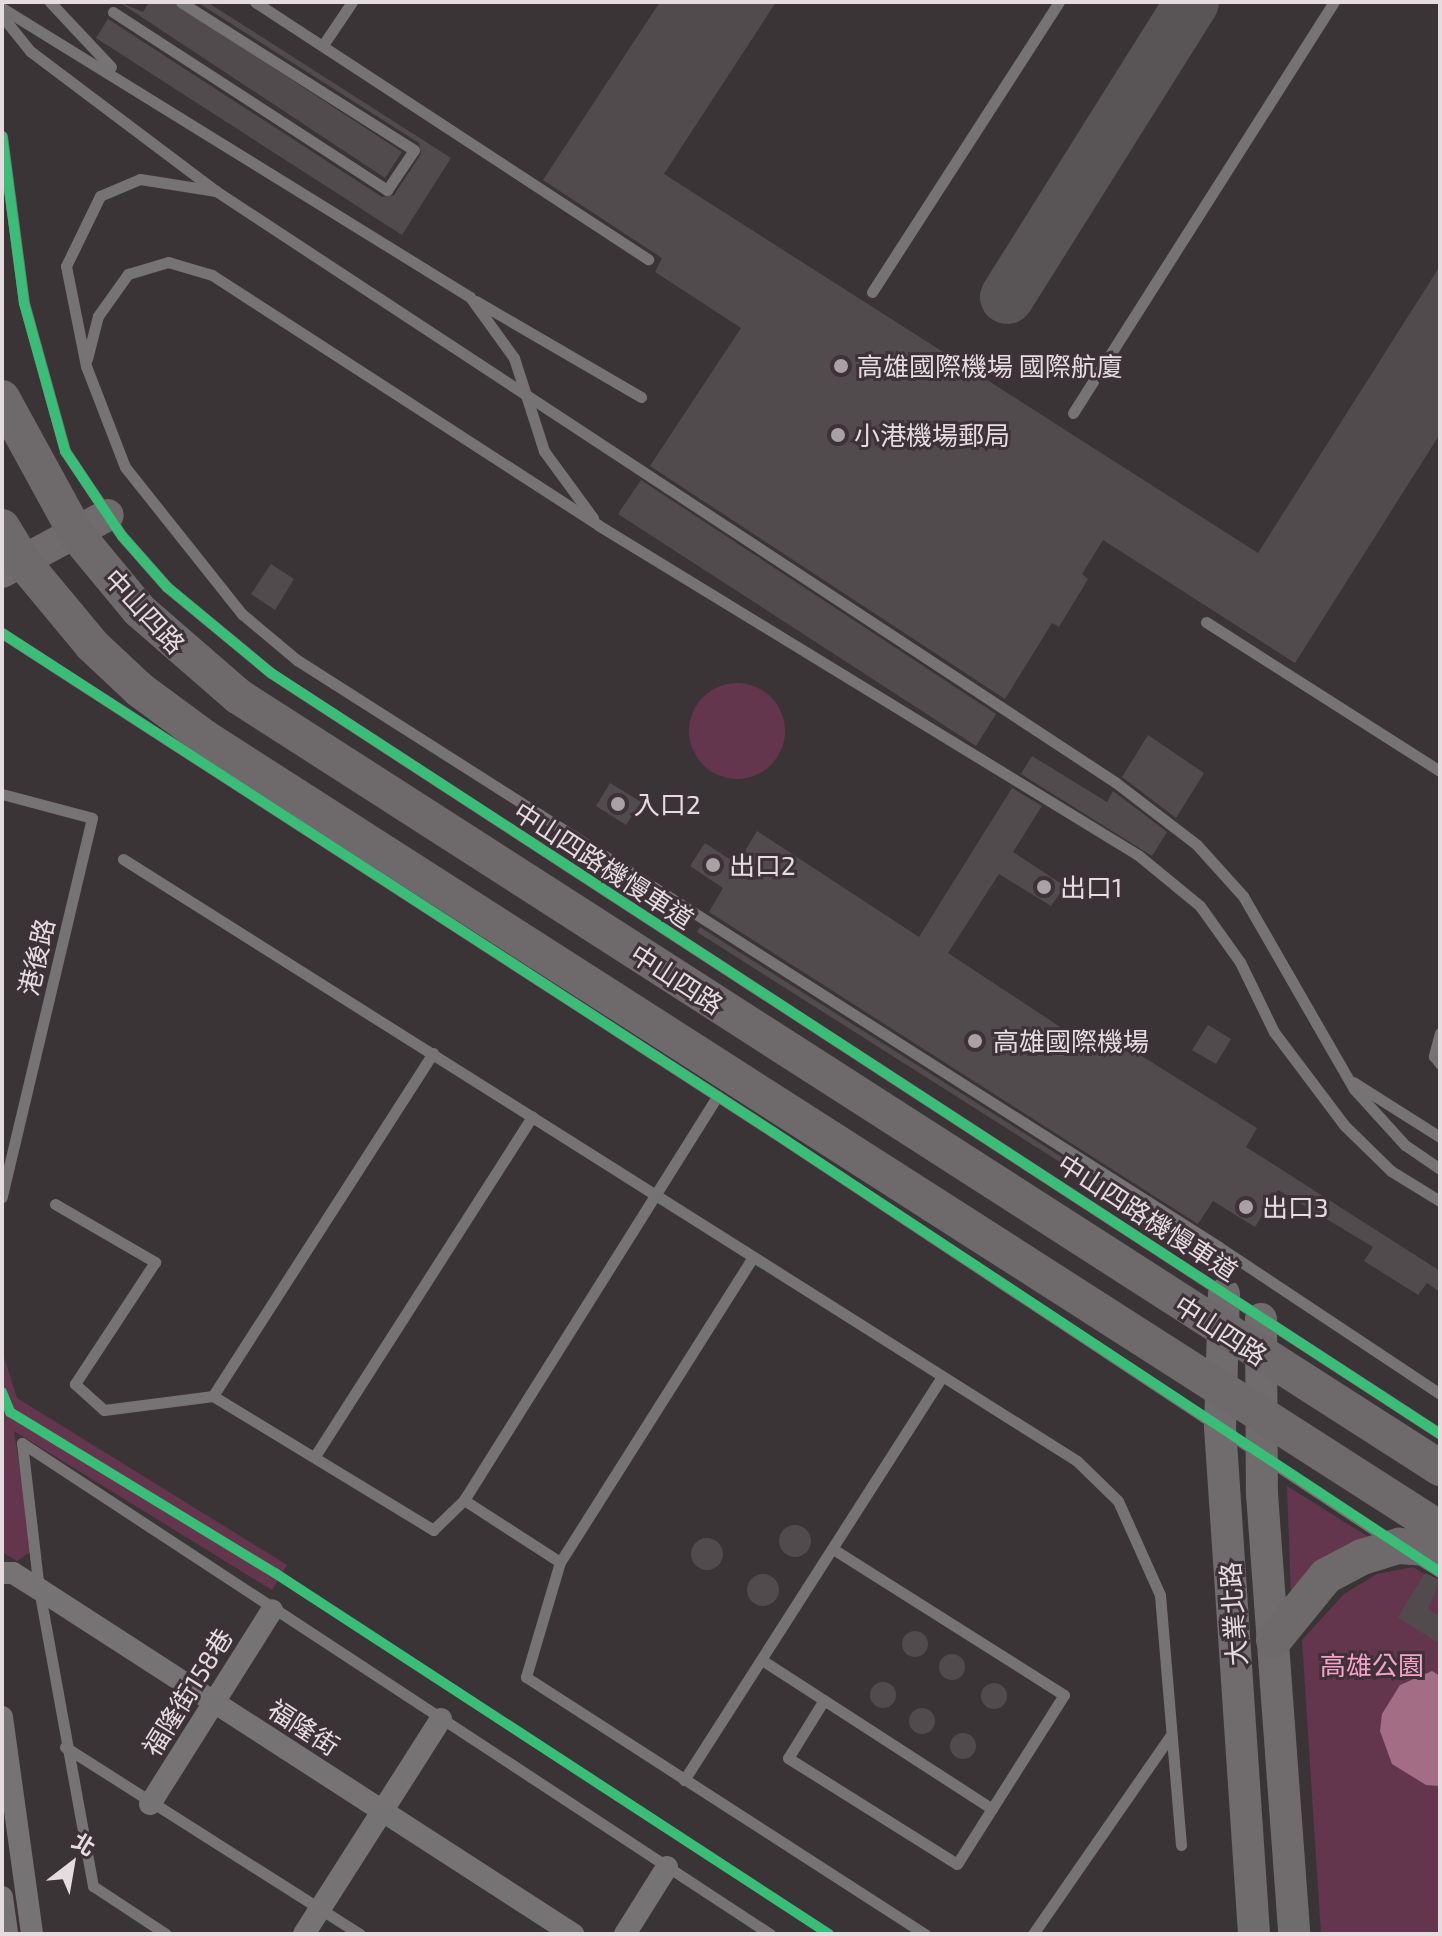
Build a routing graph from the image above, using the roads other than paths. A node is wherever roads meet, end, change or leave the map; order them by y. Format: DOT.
graph roads {
  1 [pos="50,2"];
  2 [pos="181,2"];
  3 [pos="255,2"];
  4 [pos="352,2"];
  5 [pos="1059,2"];
  6 [pos="1334,2"];
  7 [pos="2,8"];
  8 [pos="113,12"];
  9 [pos="2,16"];
  10 [pos="323,45"];
  11 [pos="123,79"];
  12 [pos="2,136"];
  13 [pos="216,191"];
  14 [pos="648,259"];
  15 [pos="872,292"];
  16 [pos="470,297"];
  17 [pos="86,366"];
  18 [pos="641,397"];
  19 [pos="2,398"];
  20 [pos="1073,413"];
  21 [pos="108,515"];
  22 [pos="598,525"];
  23 [pos="2,527"];
  24 [pos="77,535"];
  25 [pos="13,567"];
  26 [pos="1206,622"];
  27 [pos="2,633"];
  28 [pos="1440,771"];
  29 [pos="2,794"];
  30 [pos="123,859"];
  31 [pos="1440,1033"];
  32 [pos="433,1053"];
  33 [pos="1440,1064"];
  34 [pos="1336,1071"];
  35 [pos="717,1096"];
  36 [pos="532,1117"];
  37 [pos="1440,1137"];
  38 [pos="1440,1169"];
  39 [pos="654,1195"];
  40 [pos="2,1197"];
  41 [pos="1440,1201"];
  42 [pos="55,1204"];
  43 [pos="1219,1247"];
  44 [pos="753,1257"];
  45 [pos="1224,1294"];
  46 [pos="1261,1319"];
  47 [pos="1222,1331"];
  48 [pos="1261,1356"];
  49 [pos="942,1377"];
  50 [pos="1221,1385"];
  51 [pos="1440,1394"];
  52 [pos="213,1396"];
  53 [pos="1260,1411"];
  54 [pos="1220,1427"];
  55 [pos="1440,1434"];
  56 [pos="1261,1455"];
  57 [pos="315,1456"];
  58 [pos="1440,1468"];
  59 [pos="464,1500"];
  60 [pos="1440,1529"];
  61 [pos="1399,1546"];
  62 [pos="833,1549"];
  63 [pos="1440,1549"];
  64 [pos="560,1562"];
  65 [pos="1440,1572"];
  66 [pos="2,1573"];
  67 [pos="39,1589"];
  68 [pos="272,1610"];
  69 [pos="1274,1640"];
  70 [pos="762,1660"];
  71 [pos="824,1700"];
  72 [pos="214,1702"];
  73 [pos="2,1717"];
  74 [pos="441,1719"];
  75 [pos="1172,1734"];
  76 [pos="65,1747"];
  77 [pos="684,1780"];
  78 [pos="150,1804"];
  79 [pos="992,1809"];
  80 [pos="383,1813"];
  81 [pos="1181,1845"];
  82 [pos="667,1867"];
  83 [pos="2,1897"];
  84 [pos="321,1909"];
  85 [pos="7,1934"];
  86 [pos="32,1934"];
  87 [pos="166,1934"];
  88 [pos="304,1934"];
  89 [pos="360,1934"];
  90 [pos="573,1934"];
  91 [pos="625,1934"];
  92 [pos="770,1934"];
  93 [pos="925,1934"];
  94 [pos="1033,1934"];
  95 [pos="1254,1934"];
  96 [pos="1294,1934"];
  1 -- 11 [label="lane"];
  2 -- 8 [label="lane"];
  3 -- 10 [label="lane"];
  4 -- 10 [label="lane"];
  5 -- 15 [label="lane"];
  6 -- 20 [label="lane"];
  7 -- 11 [label="lane"];
  9 -- 13 [label="lane"];
  10 -- 14 [label="lane"];
  11 -- 16 [label="lane"];
  12 -- 21 [label="lane, 中山四路機慢車道"];
  13 -- 17 [label="lane"];
  13 -- 38 [label="lane"];
  16 -- 18 [label="lane"];
  16 -- 22 [label="lane"];
  17 -- 22 [label="lane"];
  17 -- 43 [label="lane"];
  19 -- 24 [label="main road, 中山四路"];
  21 -- 24 [label="street"];
  21 -- 45 [label="lane, 中山四路機慢車道"];
  22 -- 41 [label="lane"];
  23 -- 25 [label="main road, 中山四路"];
  24 -- 25 [label="street"];
  24 -- 47 [label="main road, 中山四路"];
  25 -- 50 [label="main road, 中山四路"];
  26 -- 28 [label="lane"];
  27 -- 35 [label="lane"];
  29 -- 40 [label="lane, 港後路"];
  30 -- 32 [label="lane"];
  31 -- 33 [label="lane"];
  32 -- 36 [label="lane"];
  32 -- 52 [label="lane"];
  34 -- 37 [label="lane"];
  35 -- 39 [label="lane"];
  35 -- 54 [label="lane"];
  36 -- 39 [label="lane"];
  36 -- 57 [label="lane"];
  39 -- 44 [label="lane"];
  39 -- 59 [label="lane"];
  42 -- 52 [label="lane"];
  43 -- 45 [label="lane"];
  43 -- 51 [label="lane"];
  44 -- 49 [label="lane"];
  44 -- 64 [label="lane"];
  45 -- 46 [label="lane, 中山四路機慢車道"];
  45 -- 47 [label="street, 大業北路"];
  46 -- 48 [label="street, 大業北路"];
  46 -- 55 [label="lane, 中山四路機慢車道"];
  47 -- 48 [label="main road, 中山四路"];
  47 -- 50 [label="street, 大業北路"];
  48 -- 53 [label="street, 大業北路"];
  48 -- 58 [label="main road, 中山四路"];
  49 -- 62 [label="lane"];
  49 -- 75 [label="lane"];
  50 -- 53 [label="main road, 中山四路"];
  50 -- 54 [label="street, 大業北路"];
  52 -- 57 [label="lane"];
  53 -- 56 [label="street, 大業北路"];
  53 -- 60 [label="main road, 中山四路"];
  54 -- 56 [label="lane"];
  54 -- 95 [label="street, 大業北路"];
  56 -- 61 [label="lane"];
  56 -- 69 [label="street, 大業北路"];
  57 -- 59 [label="lane"];
  59 -- 64 [label="lane"];
  61 -- 63 [label="main road"];
  61 -- 65 [label="lane"];
  61 -- 69 [label="main road"];
  62 -- 70 [label="lane"];
  62 -- 79 [label="lane"];
  64 -- 77 [label="lane"];
  66 -- 67 [label="street, 福隆街"];
  67 -- 68 [label="lane"];
  67 -- 72 [label="street, 福隆街"];
  67 -- 76 [label="lane"];
  68 -- 72 [label="street, 福隆街158巷"];
  68 -- 74 [label="lane"];
  69 -- 96 [label="street, 大業北路"];
  70 -- 71 [label="lane"];
  70 -- 77 [label="lane"];
  71 -- 79 [label="lane"];
  71 -- 79 [label="lane"];
  72 -- 78 [label="street, 福隆街158巷"];
  72 -- 80 [label="street, 福隆街"];
  73 -- 86 [label="street"];
  74 -- 80 [label="street"];
  74 -- 82 [label="lane"];
  75 -- 81 [label="lane"];
  75 -- 94 [label="lane"];
  76 -- 78 [label="lane"];
  76 -- 87 [label="lane"];
  77 -- 93 [label="lane"];
  78 -- 84 [label="lane"];
  80 -- 84 [label="street"];
  80 -- 90 [label="street, 福隆街"];
  82 -- 91 [label="street"];
  82 -- 92 [label="lane"];
  83 -- 85 [label="street"];
  84 -- 88 [label="street"];
  84 -- 89 [label="lane"];
}
